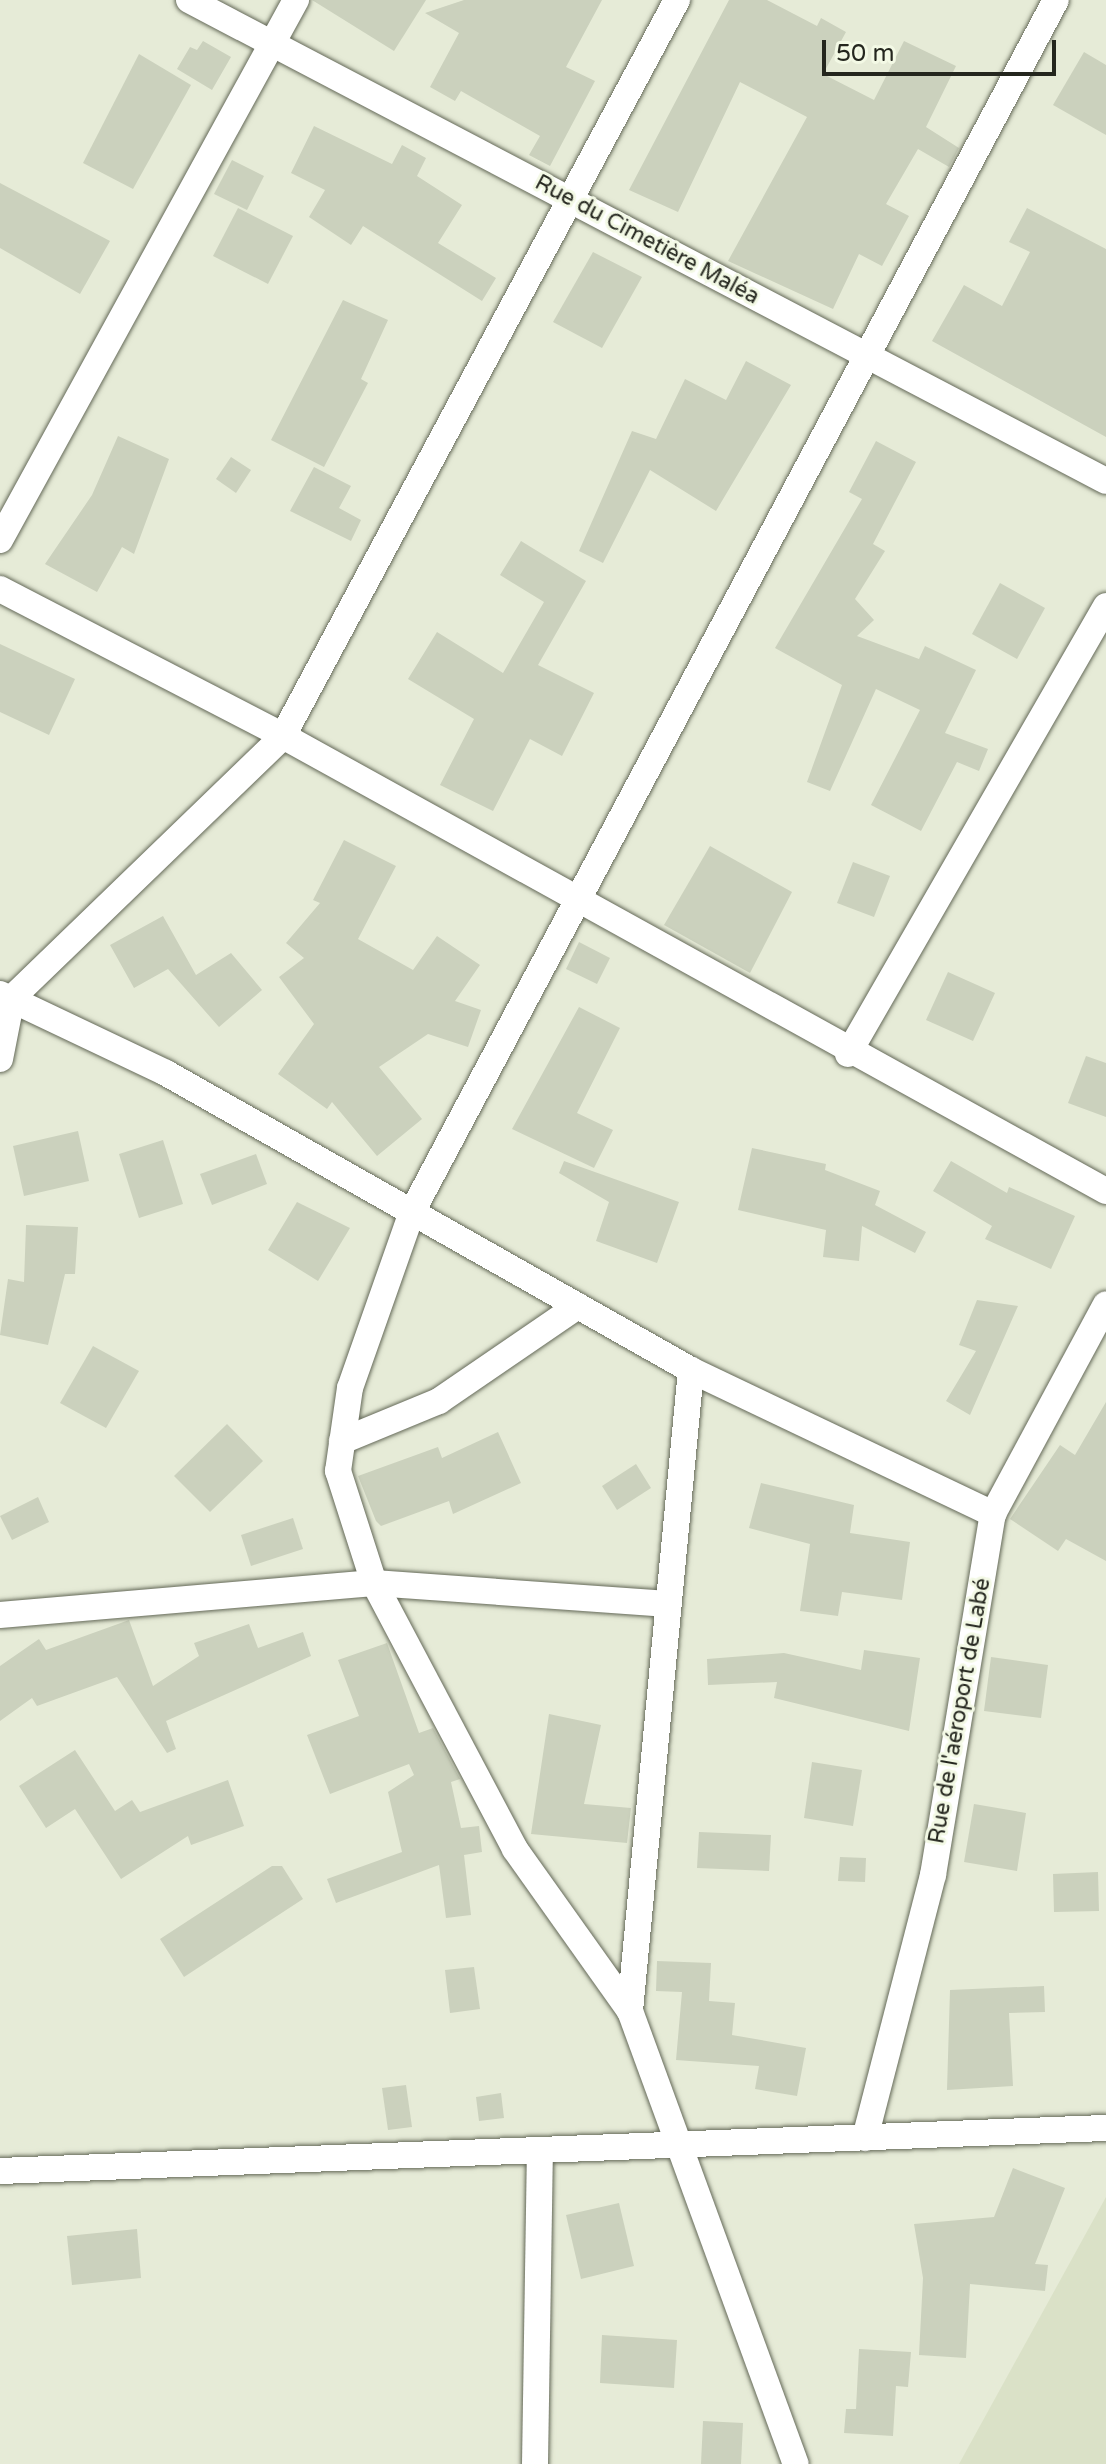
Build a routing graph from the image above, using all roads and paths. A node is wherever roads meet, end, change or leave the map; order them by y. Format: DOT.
graph roads {
  1 [pos="189,0"];
  2 [pos="296,0"];
  3 [pos="677,0"];
  4 [pos="1056,0"];
  5 [pos="272,44"];
  6 [pos="570,200"];
  7 [pos="867,356"];
  8 [pos="1106,481"];
  9 [pos="0,540"];
  10 [pos="0,589"];
  11 [pos="1106,606"];
  12 [pos="283,736"];
  13 [pos="577,902"];
  14 [pos="6,996"];
  15 [pos="848,1054"];
  16 [pos="0,1059"];
  17 [pos="1106,1191"];
  18 [pos="412,1212"];
  19 [pos="1106,1304"];
  20 [pos="578,1306"];
  21 [pos="691,1370"];
  22 [pos="342,1441"];
  23 [pos="993,1514"];
  24 [pos="374,1583"];
  25 [pos="668,1604"];
  26 [pos="0,1615"];
  27 [pos="630,2011"];
  28 [pos="1106,2128"];
  29 [pos="865,2138"];
  30 [pos="679,2146"];
  31 [pos="540,2152"];
  32 [pos="0,2171"];
  33 [pos="535,2464"];
  34 [pos="796,2464"];
  1 -- 5 [label="street, Rue du Cimetière Maléa"];
  2 -- 5 [label="street"];
  3 -- 6 [label="street"];
  4 -- 7 [label="street"];
  5 -- 6 [label="street, Rue du Cimetière Maléa"];
  5 -- 9 [label="street"];
  6 -- 7 [label="street, Rue du Cimetière Maléa"];
  6 -- 12 [label="street"];
  7 -- 8 [label="street, Rue du Cimetière Maléa"];
  7 -- 13 [label="street"];
  10 -- 12 [label="street"];
  11 -- 15 [label="street"];
  12 -- 13 [label="street"];
  12 -- 14 [label="street"];
  13 -- 15 [label="street"];
  13 -- 18 [label="street"];
  14 -- 16 [label="street"];
  14 -- 18 [label="street"];
  15 -- 17 [label="street"];
  18 -- 20 [label="street"];
  18 -- 22 [label="street"];
  19 -- 23 [label="street, Rue de l'aéroport de Labé"];
  20 -- 21 [label="street"];
  20 -- 22 [label="street"];
  21 -- 23 [label="street"];
  21 -- 25 [label="street"];
  22 -- 24 [label="street"];
  23 -- 29 [label="street, Rue de l'aéroport de Labé"];
  24 -- 25 [label="street"];
  24 -- 26 [label="street"];
  24 -- 27 [label="street"];
  25 -- 27 [label="street"];
  27 -- 30 [label="street"];
  28 -- 29 [label="street"];
  29 -- 30 [label="street"];
  30 -- 31 [label="street"];
  30 -- 34 [label="street"];
  31 -- 32 [label="street"];
  31 -- 33 [label="street"];
}
